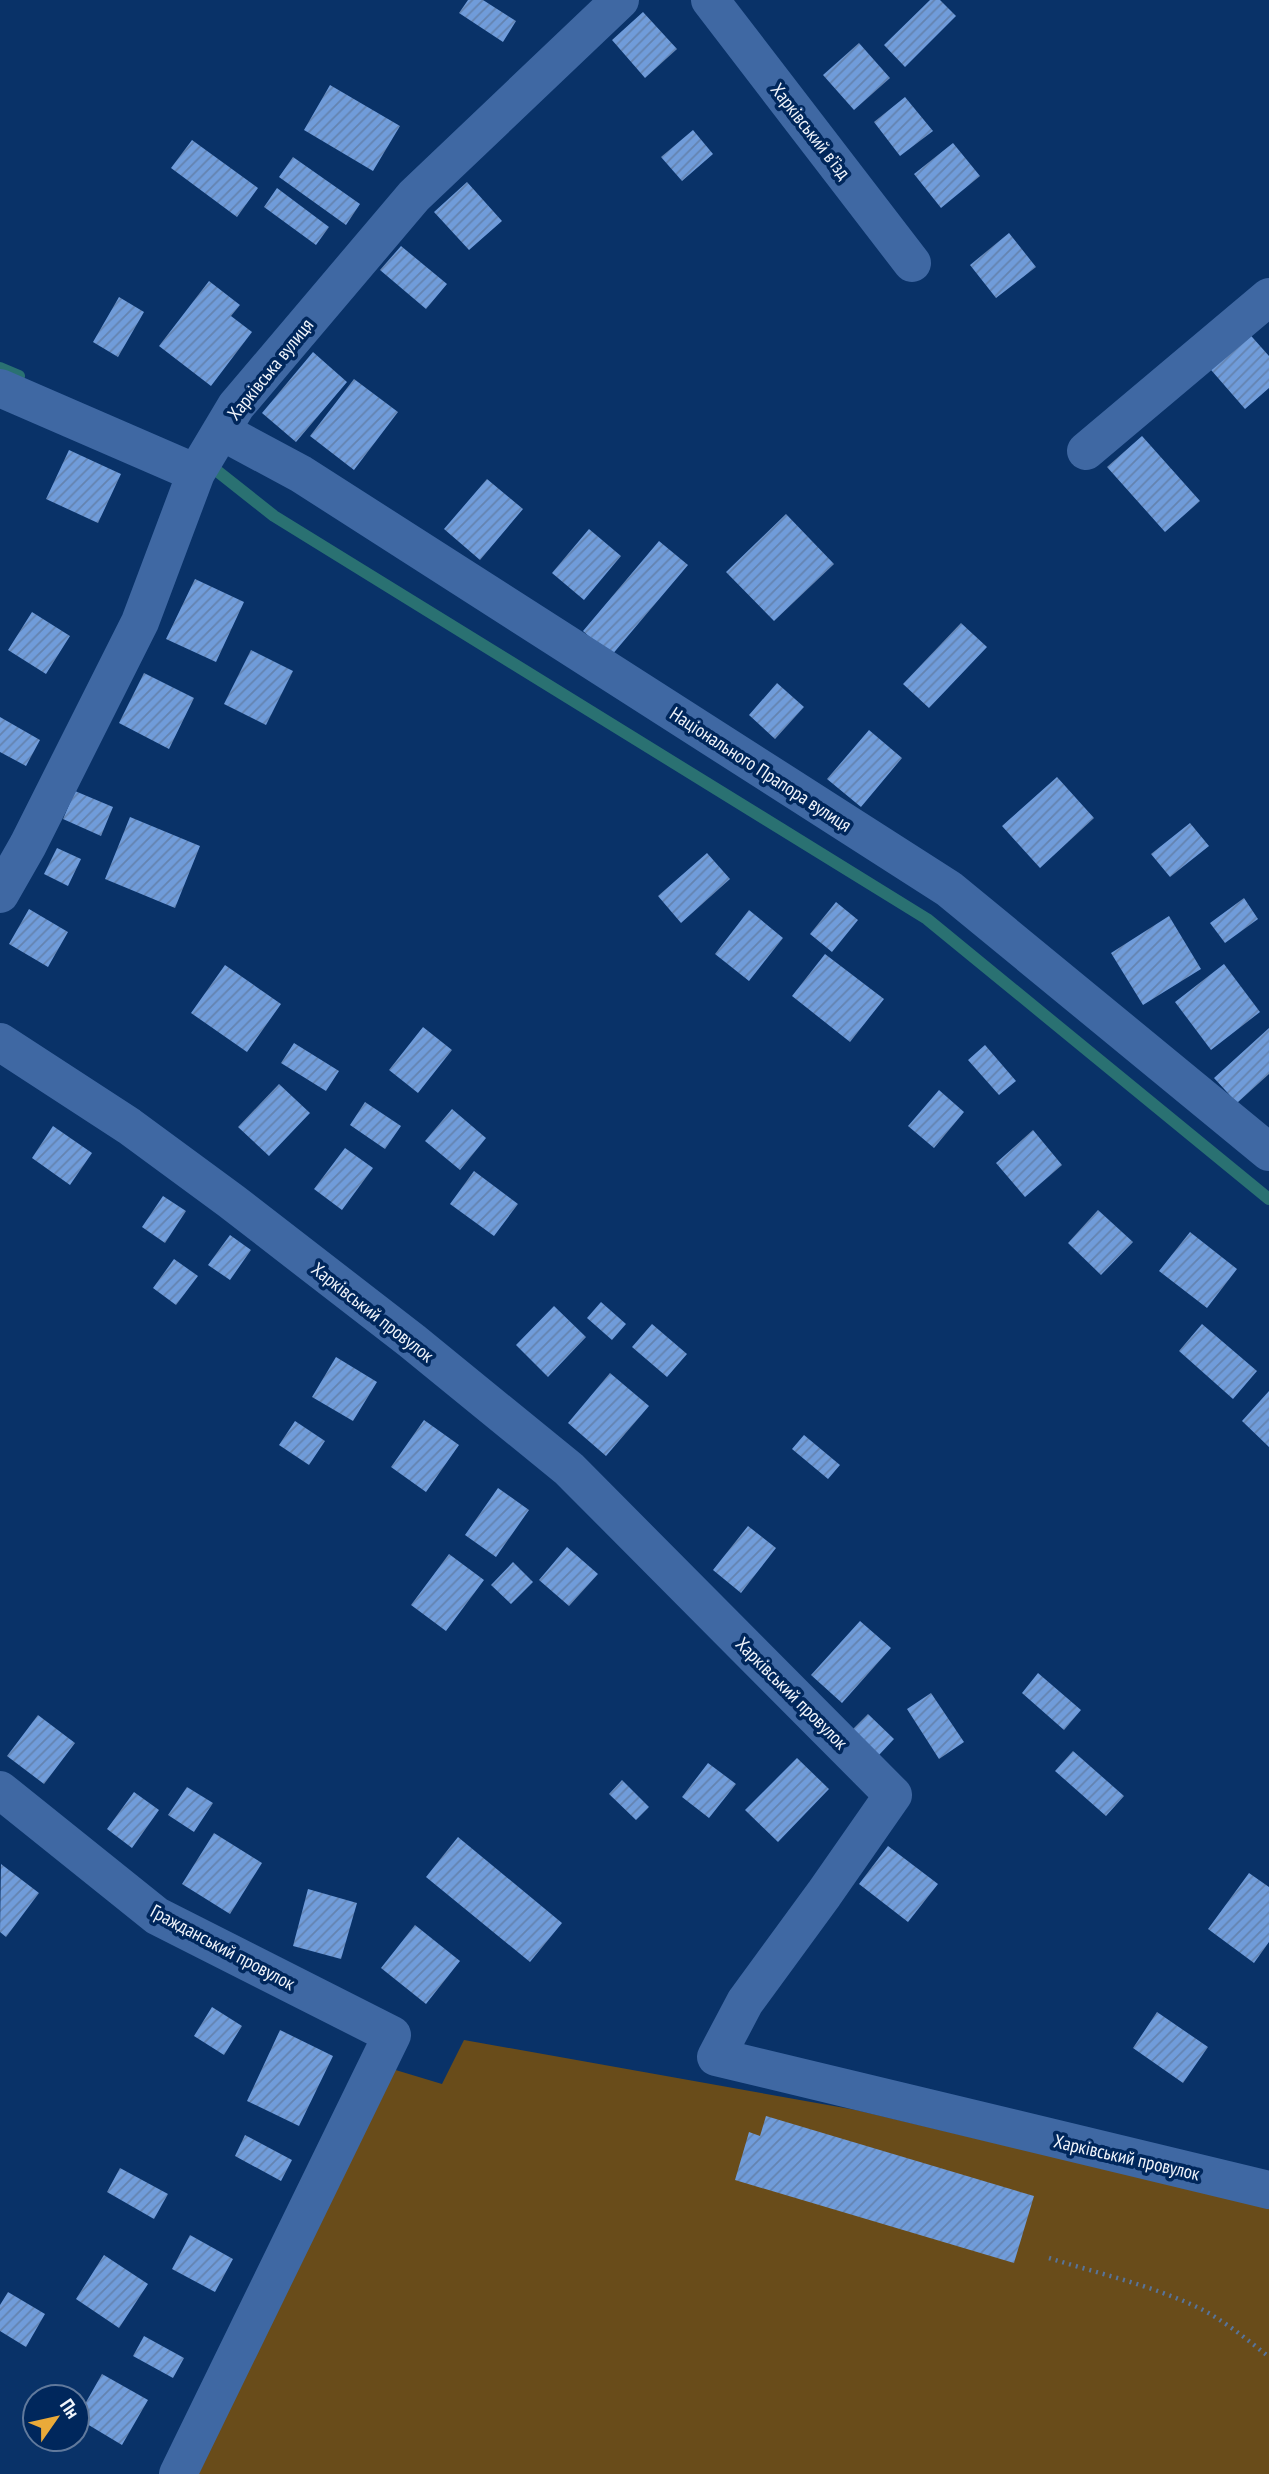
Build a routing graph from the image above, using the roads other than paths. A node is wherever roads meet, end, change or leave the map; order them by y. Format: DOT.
graph roads {
  1 [pos="620,0"];
  2 [pos="710,0"];
  3 [pos="912,263"];
  4 [pos="1269,297"];
  5 [pos="0,388"];
  6 [pos="221,431"];
  7 [pos="1086,451"];
  8 [pos="196,473"];
  9 [pos="0,894"];
  10 [pos="0,1042"];
  11 [pos="1269,1153"];
  12 [pos="0,1790"];
  13 [pos="1269,2190"];
  14 [pos="178,2474"];
  1 -- 6 [label="street, Харківська вулиця"];
  2 -- 3 [label="street, Харківський в’їзд"];
  4 -- 7 [label="street"];
  5 -- 8 [label="street"];
  6 -- 8 [label="street, Харківська вулиця"];
  6 -- 11 [label="street, Національного Прапора вулиця"];
  8 -- 9 [label="street, Харківська вулиця"];
  10 -- 13 [label="street, Харківський провулок"];
  12 -- 14 [label="street, Гражданський провулок"];
}
